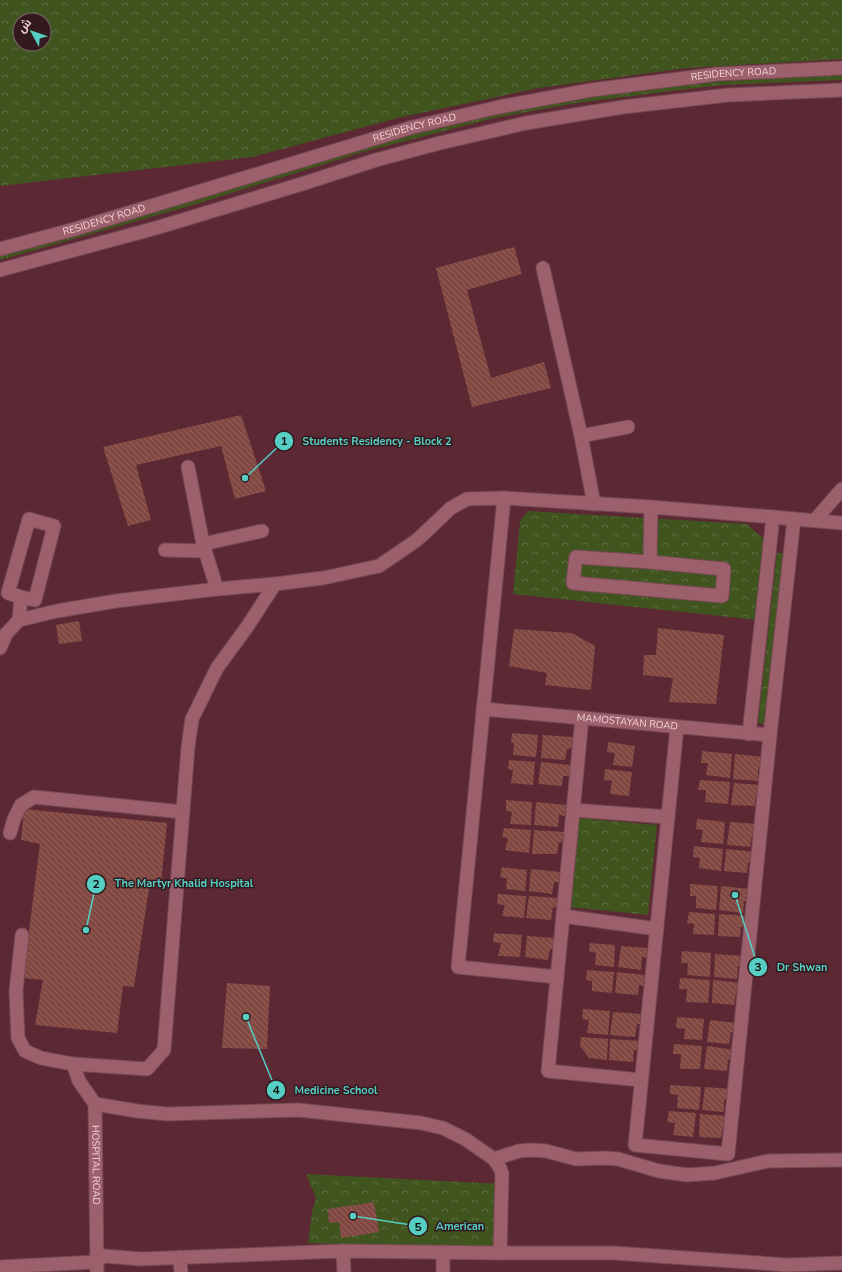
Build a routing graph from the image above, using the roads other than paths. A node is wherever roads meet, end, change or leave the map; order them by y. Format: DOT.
graph roads {
  1 [pos="842,68"];
  2 [pos="842,90"];
  3 [pos="0,249"];
  4 [pos="543,268"];
  5 [pos="0,270"];
  6 [pos="628,427"];
  7 [pos="581,436"];
  8 [pos="188,467"];
  9 [pos="842,489"];
  10 [pos="504,498"];
  11 [pos="594,504"];
  12 [pos="651,507"];
  13 [pos="773,517"];
  14 [pos="794,519"];
  15 [pos="814,520"];
  16 [pos="842,523"];
  17 [pos="262,531"];
  18 [pos="204,547"];
  19 [pos="166,550"];
  20 [pos="650,562"];
  21 [pos="275,584"];
  22 [pos="217,589"];
  23 [pos="21,597"];
  24 [pos="19,620"];
  25 [pos="3,635"];
  26 [pos="0,648"];
  27 [pos="483,709"];
  28 [pos="582,718"];
  29 [pos="677,727"];
  30 [pos="749,734"];
  31 [pos="770,736"];
  32 [pos="573,810"];
  33 [pos="183,812"];
  34 [pos="668,817"];
  35 [pos="10,833"];
  36 [pos="563,916"];
  37 [pos="657,929"];
  38 [pos="22,935"];
  39 [pos="557,977"];
  40 [pos="73,1064"];
  41 [pos="641,1080"];
  42 [pos="94,1104"];
  43 [pos="494,1159"];
  44 [pos="842,1160"];
  45 [pos="343,1250"];
  46 [pos="443,1252"];
  47 [pos="500,1253"];
  48 [pos="180,1257"];
  49 [pos="842,1263"];
  50 [pos="0,1267"];
  51 [pos="97,1267"];
  52 [pos="789,1269"];
  53 [pos="181,1272"];
  54 [pos="344,1272"];
  55 [pos="443,1272"];
  1 -- 3 [label="street, RESIDENCY ROAD"];
  2 -- 5 [label="street, RESIDENCY ROAD"];
  4 -- 7 [label="street"];
  6 -- 7 [label="street"];
  7 -- 11 [label="street"];
  8 -- 18 [label="street"];
  9 -- 15 [label="street"];
  10 -- 11 [label="street"];
  10 -- 21 [label="street"];
  10 -- 27 [label="street"];
  11 -- 12 [label="street"];
  12 -- 13 [label="street"];
  12 -- 20 [label="street"];
  13 -- 14 [label="street"];
  13 -- 30 [label="street"];
  14 -- 15 [label="street"];
  14 -- 31 [label="street"];
  15 -- 16 [label="street"];
  17 -- 18 [label="street"];
  18 -- 19 [label="street"];
  18 -- 22 [label="street"];
  20 -- 20 [label="street"];
  21 -- 22 [label="street"];
  21 -- 33 [label="street"];
  22 -- 24 [label="street"];
  23 -- 23 [label="street"];
  23 -- 24 [label="street"];
  24 -- 25 [label="street"];
  25 -- 26 [label="street"];
  27 -- 28 [label="street, MAMOSTAYAN ROAD"];
  27 -- 39 [label="street"];
  28 -- 29 [label="street, MAMOSTAYAN ROAD"];
  28 -- 32 [label="street"];
  29 -- 30 [label="street, MAMOSTAYAN ROAD"];
  29 -- 34 [label="street"];
  30 -- 31 [label="street, MAMOSTAYAN ROAD"];
  31 -- 41 [label="street"];
  32 -- 34 [label="street"];
  32 -- 36 [label="street"];
  33 -- 35 [label="street"];
  33 -- 40 [label="street"];
  34 -- 37 [label="street"];
  36 -- 37 [label="street"];
  36 -- 39 [label="street"];
  37 -- 41 [label="street"];
  38 -- 40 [label="street"];
  39 -- 41 [label="street"];
  40 -- 42 [label="street"];
  42 -- 43 [label="street"];
  42 -- 51 [label="street, HOSPITAL ROAD"];
  43 -- 44 [label="street"];
  43 -- 47 [label="street"];
  45 -- 46 [label="street"];
  45 -- 48 [label="street"];
  45 -- 54 [label="street"];
  46 -- 47 [label="street"];
  46 -- 55 [label="street"];
  47 -- 52 [label="street"];
  48 -- 51 [label="street"];
  48 -- 53 [label="street"];
  49 -- 52 [label="street"];
  50 -- 51 [label="street"];
}
